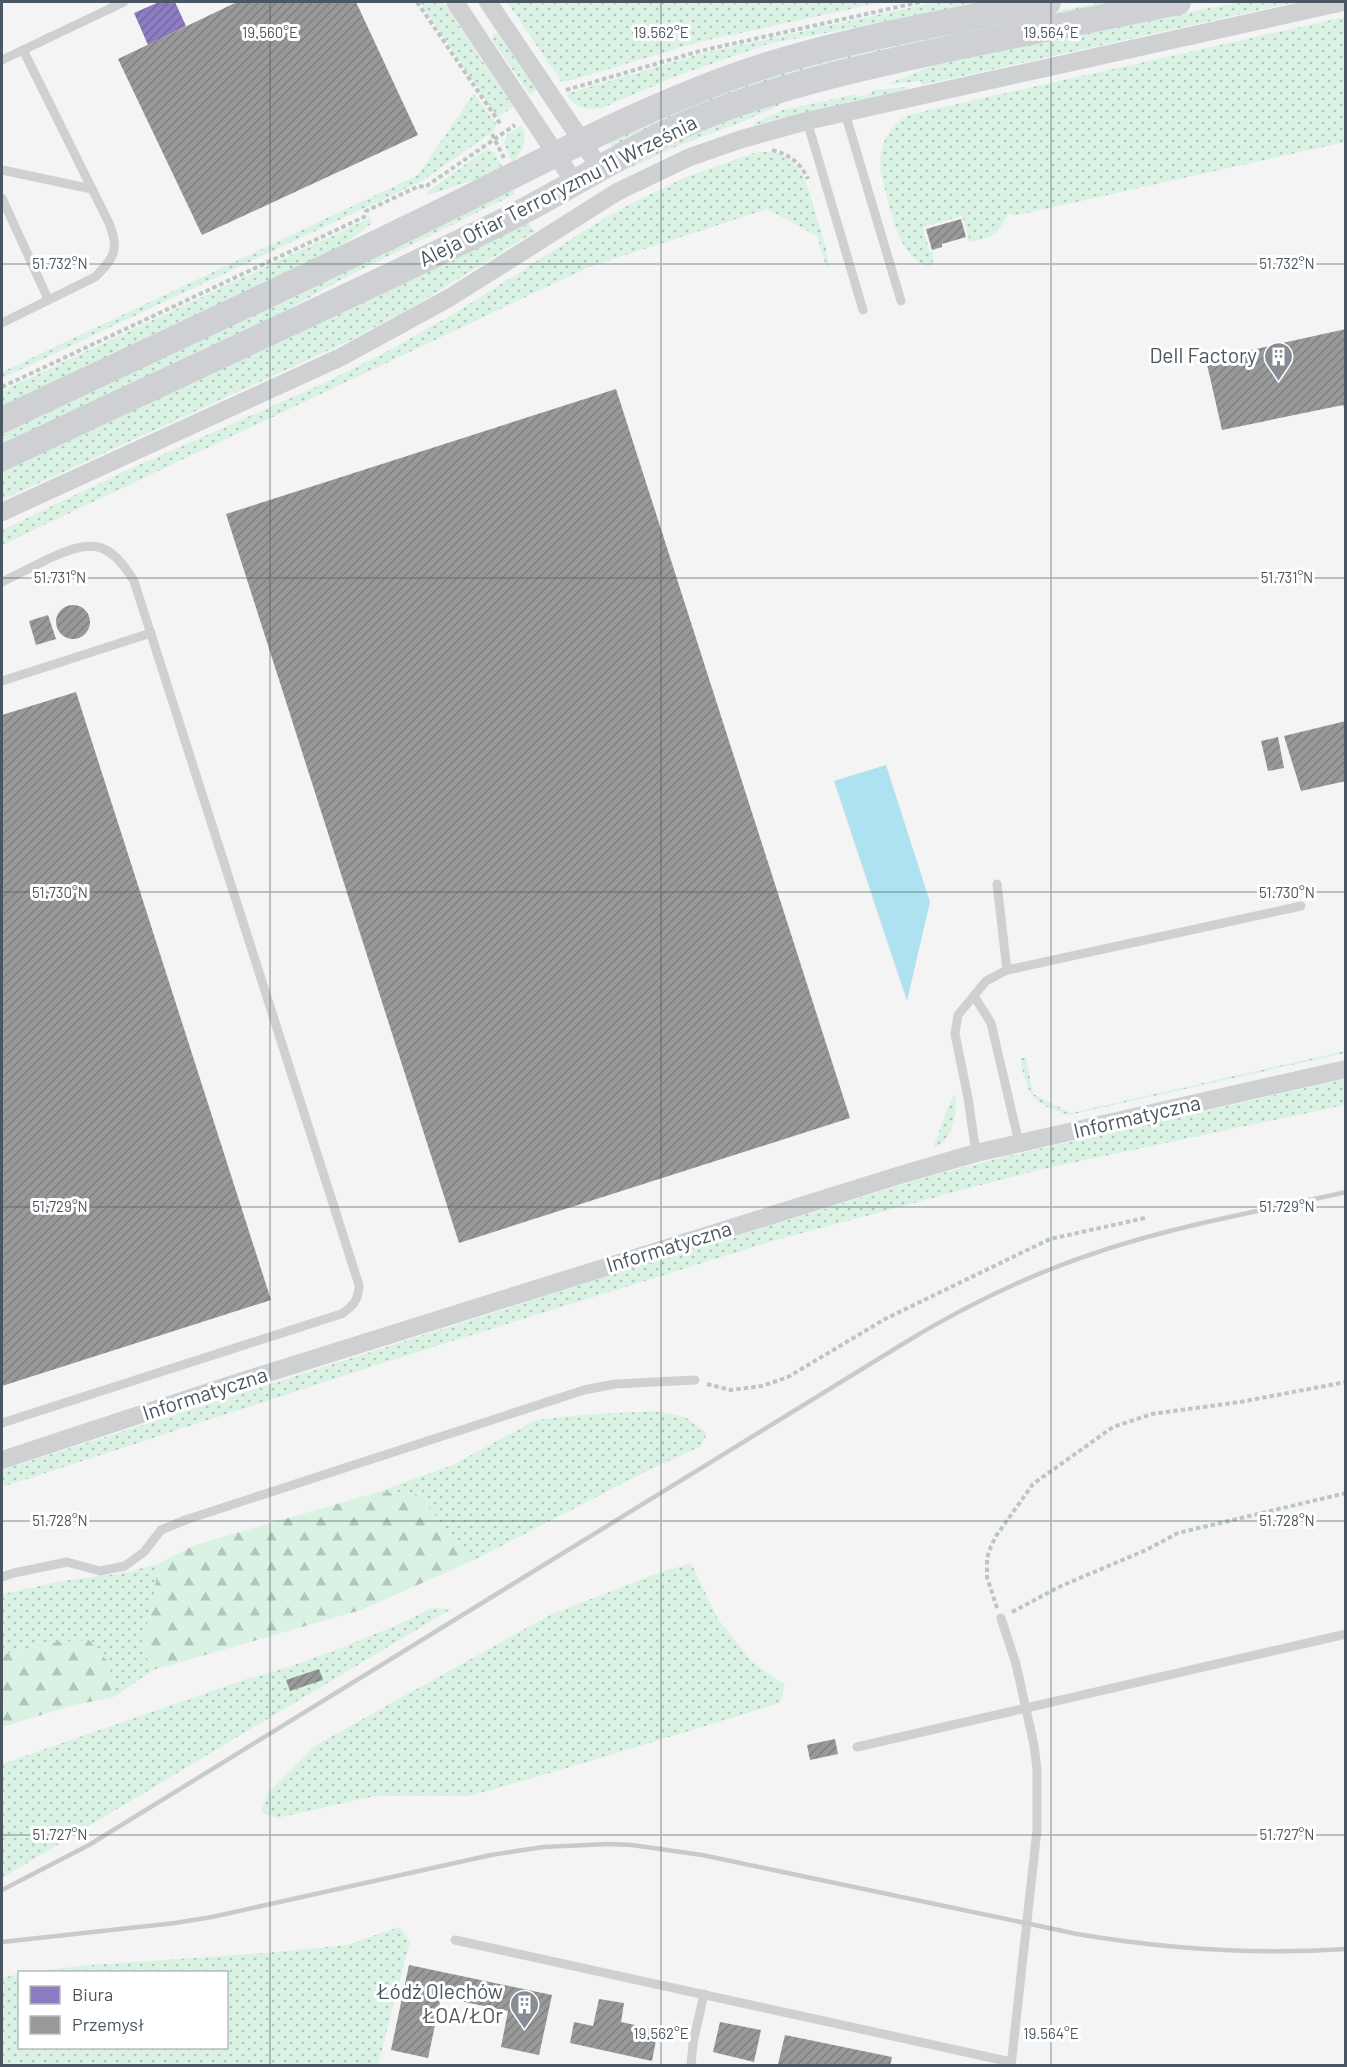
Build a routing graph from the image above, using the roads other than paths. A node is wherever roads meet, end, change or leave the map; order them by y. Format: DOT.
graph roads {
  1 [pos="124,2"];
  2 [pos="455,2"];
  3 [pos="488,2"];
  4 [pos="1048,2"];
  5 [pos="1178,2"];
  6 [pos="1343,2"];
  7 [pos="23,50"];
  8 [pos="2,60"];
  9 [pos="845,113"];
  10 [pos="807,121"];
  11 [pos="582,141"];
  12 [pos="557,153"];
  13 [pos="600,168"];
  14 [pos="2,170"];
  15 [pos="575,183"];
  16 [pos="92,189"];
  17 [pos="2,198"];
  18 [pos="48,299"];
  19 [pos="901,301"];
  20 [pos="863,310"];
  21 [pos="2,323"];
  22 [pos="2,420"];
  23 [pos="2,458"];
  24 [pos="2,512"];
  25 [pos="2,582"];
  26 [pos="151,633"];
  27 [pos="2,681"];
  28 [pos="997,884"];
  29 [pos="1301,906"];
  30 [pos="1007,970"];
  31 [pos="974,996"];
  32 [pos="1346,1070"];
  33 [pos="1019,1143"];
  34 [pos="976,1153"];
  35 [pos="694,1380"];
  36 [pos="2,1423"];
  37 [pos="2,1460"];
  38 [pos="2,1577"];
  39 [pos="1001,1618"];
  40 [pos="1346,1634"];
  41 [pos="1026,1707"];
  42 [pos="857,1747"];
  43 [pos="455,1940"];
  44 [pos="704,1994"];
  45 [pos="1011,2064"];
  46 [pos="691,2066"];
  1 -- 7 [label="lane"];
  2 -- 12 [label="street"];
  3 -- 11 [label="street"];
  4 -- 11 [label="street, Aleja Ofiar Terroryzmu 11 Września"];
  5 -- 13 [label="street, Aleja Ofiar Terroryzmu 11 Września"];
  6 -- 9 [label="street"];
  7 -- 8 [label="lane"];
  7 -- 16 [label="lane"];
  9 -- 10 [label="street"];
  9 -- 19 [label="lane"];
  10 -- 20 [label="lane"];
  10 -- 24 [label="street"];
  11 -- 12 [label="street, Aleja Ofiar Terroryzmu 11 Września"];
  11 -- 13 [label="street"];
  12 -- 15 [label="street"];
  12 -- 22 [label="street, Aleja Ofiar Terroryzmu 11 Września"];
  13 -- 15 [label="street, Aleja Ofiar Terroryzmu 11 Września"];
  14 -- 16 [label="lane"];
  15 -- 23 [label="street, Aleja Ofiar Terroryzmu 11 Września"];
  16 -- 18 [label="lane"];
  17 -- 18 [label="lane"];
  18 -- 21 [label="lane"];
  25 -- 26 [label="lane"];
  26 -- 27 [label="lane"];
  26 -- 36 [label="lane"];
  28 -- 30 [label="lane"];
  29 -- 30 [label="lane"];
  30 -- 31 [label="lane"];
  31 -- 33 [label="lane"];
  31 -- 34 [label="lane"];
  32 -- 33 [label="street, Informatyczna"];
  33 -- 34 [label="street, Informatyczna"];
  34 -- 37 [label="street, Informatyczna"];
  35 -- 38 [label="lane"];
  39 -- 41 [label="lane"];
  40 -- 41 [label="lane"];
  41 -- 42 [label="lane"];
  41 -- 45 [label="lane"];
  43 -- 44 [label="lane"];
  44 -- 45 [label="lane"];
  44 -- 46 [label="lane"];
}
